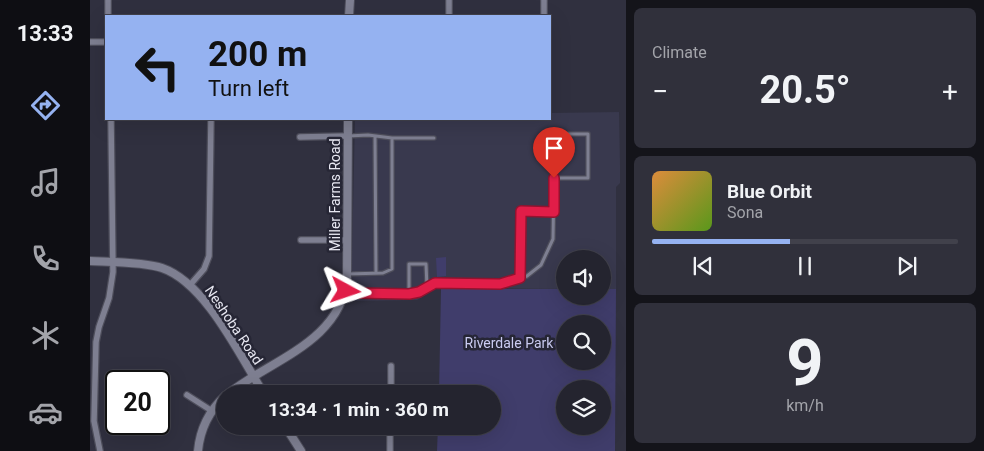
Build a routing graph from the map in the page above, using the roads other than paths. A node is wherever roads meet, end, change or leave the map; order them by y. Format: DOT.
graph roads {
  1 [pos="108,0"];
  2 [pos="350,0"];
  3 [pos="449,0"];
  4 [pos="544,0"];
  5 [pos="108,15"];
  6 [pos="349,15"];
  7 [pos="449,15"];
  8 [pos="544,15"];
  9 [pos="90,42"];
  10 [pos="105,42"];
  11 [pos="111,120"];
  12 [pos="211,120"];
  13 [pos="348,120"];
  14 [pos="348,136"];
  15 [pos="375,136"];
  16 [pos="300,137"];
  17 [pos="392,138"];
  18 [pos="434,138"];
  19 [pos="554,178"];
  20 [pos="554,212"];
  21 [pos="301,240"];
  22 [pos="347,240"];
  23 [pos="90,261"];
  24 [pos="112,263"];
  25 [pos="376,273"];
  26 [pos="347,274"];
  27 [pos="520,278"];
  28 [pos="190,285"];
  29 [pos="427,287"];
  30 [pos="346,291"];
  31 [pos="409,294"];
  32 [pos="93,358"];
  33 [pos="391,366"];
  34 [pos="253,376"];
  35 [pos="240,385"];
  36 [pos="258,385"];
  37 [pos="391,385"];
  38 [pos="187,395"];
  39 [pos="216,406"];
  40 [pos="212,411"];
  41 [pos="291,435"];
  42 [pos="390,435"];
  43 [pos="100,451"];
  44 [pos="198,451"];
  45 [pos="302,451"];
  46 [pos="390,451"];
  1 -- 5 [label="street"];
  2 -- 6 [label="street"];
  3 -- 7 [label="street"];
  4 -- 8 [label="street"];
  9 -- 10 [label="street"];
  11 -- 24 [label="street"];
  12 -- 28 [label="street"];
  13 -- 14 [label="street, Miller Farms Road"];
  14 -- 15 [label="lane"];
  14 -- 16 [label="street"];
  14 -- 22 [label="street, Miller Farms Road"];
  15 -- 17 [label="lane"];
  15 -- 25 [label="lane"];
  17 -- 18 [label="lane"];
  17 -- 25 [label="lane"];
  19 -- 19 [label="lane"];
  19 -- 20 [label="lane"];
  20 -- 27 [label="lane"];
  20 -- 27 [label="lane"];
  21 -- 22 [label="street"];
  22 -- 26 [label="street, Miller Farms Road"];
  23 -- 24 [label="street, Neshoba Road"];
  24 -- 28 [label="street, Neshoba Road"];
  24 -- 32 [label="street"];
  25 -- 26 [label="lane"];
  26 -- 30 [label="street, Miller Farms Road"];
  27 -- 29 [label="lane"];
  28 -- 34 [label="street, Neshoba Road"];
  29 -- 31 [label="lane"];
  29 -- 31 [label="lane"];
  30 -- 31 [label="lane"];
  30 -- 34 [label="street, Miller Farms Road"];
  32 -- 43 [label="street"];
  33 -- 37 [label="street"];
  34 -- 35 [label="street, Miller Farms Road"];
  34 -- 36 [label="street, Neshoba Road"];
  38 -- 40 [label="street"];
  39 -- 40 [label="street, Miller Farms Road"];
  40 -- 44 [label="street, Miller Farms Road"];
  41 -- 45 [label="street"];
  42 -- 46 [label="street"];
}
